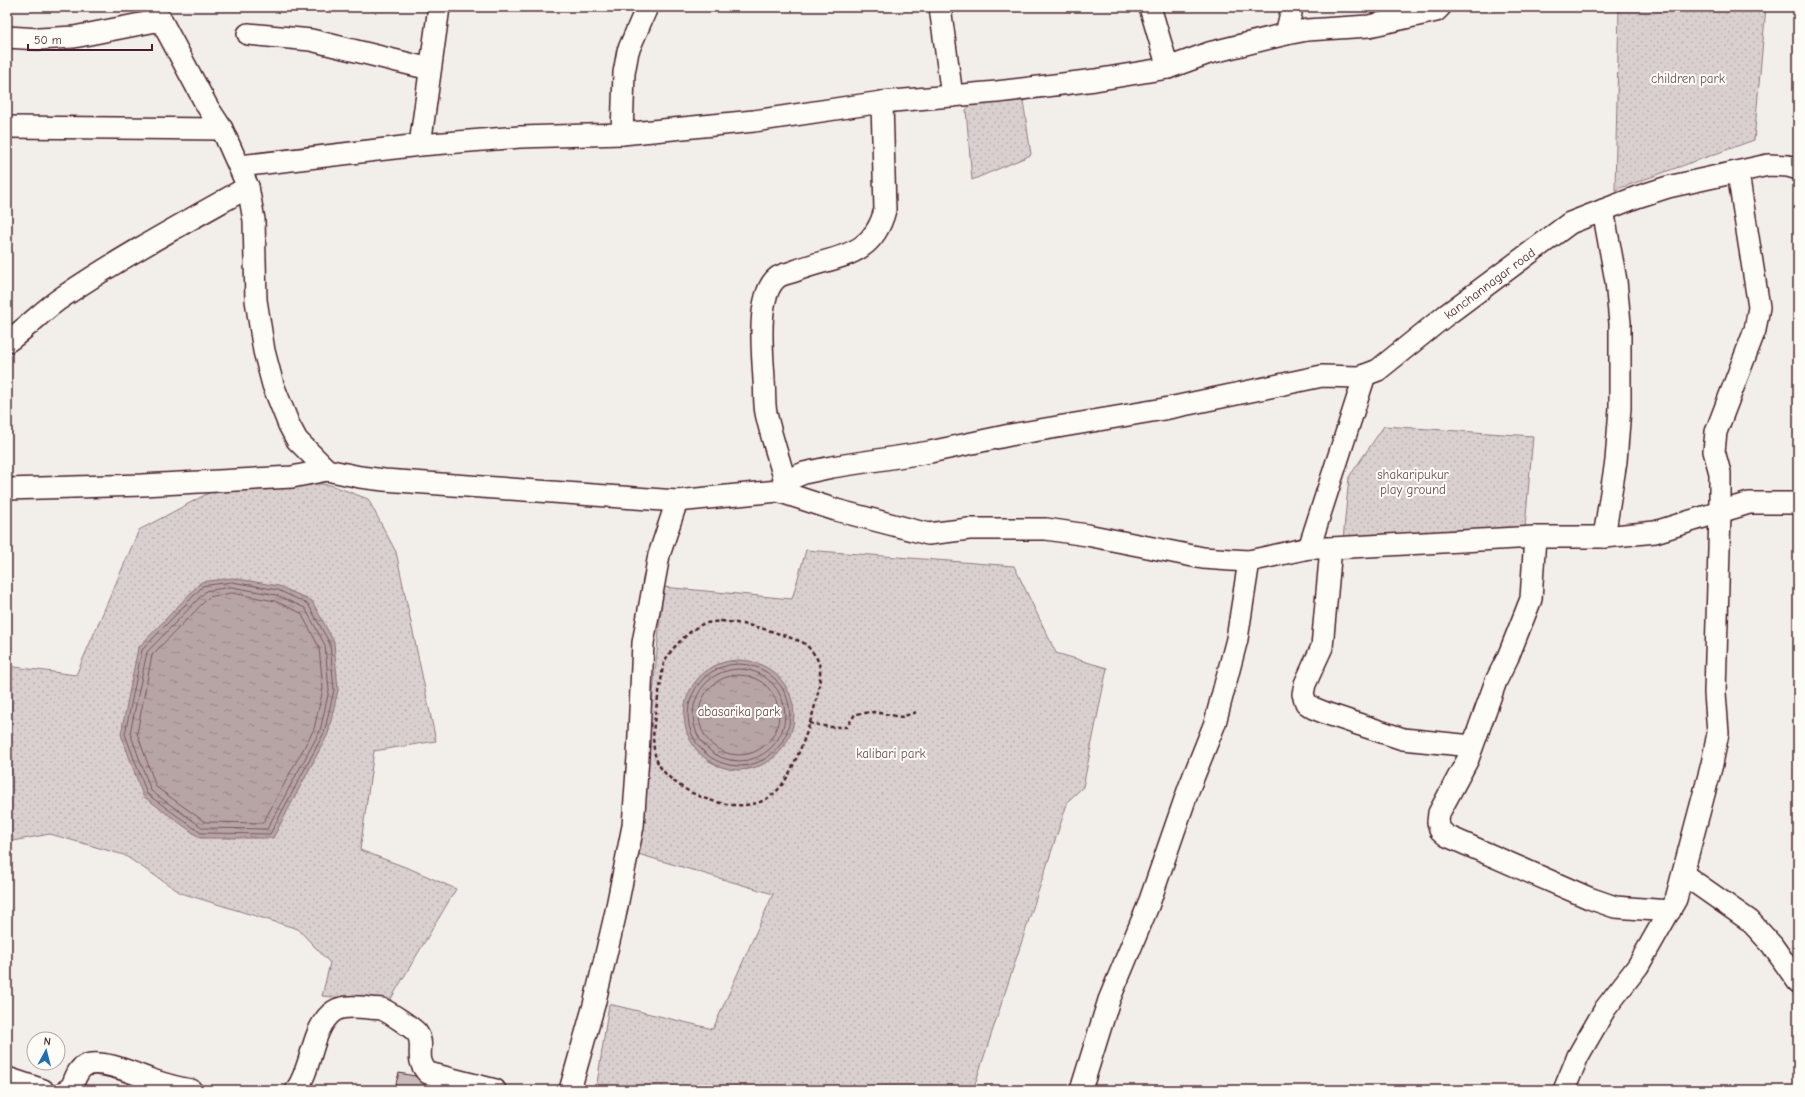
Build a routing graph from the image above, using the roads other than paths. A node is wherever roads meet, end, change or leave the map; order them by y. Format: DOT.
graph roads {
  1 [pos="439,7"];
  2 [pos="647,7"];
  3 [pos="940,7"];
  4 [pos="1150,7"];
  5 [pos="1291,7"];
  6 [pos="1440,7"];
  7 [pos="158,13"];
  8 [pos="248,34"];
  9 [pos="1286,34"];
  10 [pos="7,37"];
  11 [pos="1168,68"];
  12 [pos="430,69"];
  13 [pos="952,96"];
  14 [pos="882,102"];
  15 [pos="7,127"];
  16 [pos="222,129"];
  17 [pos="622,134"];
  18 [pos="420,146"];
  19 [pos="240,166"];
  20 [pos="1798,169"];
  21 [pos="1738,173"];
  22 [pos="248,187"];
  23 [pos="1603,210"];
  24 [pos="7,342"];
  25 [pos="1365,375"];
  26 [pos="327,470"];
  27 [pos="781,486"];
  28 [pos="7,489"];
  29 [pos="677,501"];
  30 [pos="1798,503"];
  31 [pos="1720,512"];
  32 [pos="1535,537"];
  33 [pos="1604,537"];
  34 [pos="1309,548"];
  35 [pos="1331,548"];
  36 [pos="1249,561"];
  37 [pos="1472,746"];
  38 [pos="1683,874"];
  39 [pos="1670,911"];
  40 [pos="1798,982"];
  41 [pos="7,1078"];
  42 [pos="43,1090"];
  43 [pos="67,1090"];
  44 [pos="191,1090"];
  45 [pos="296,1090"];
  46 [pos="495,1090"];
  47 [pos="570,1090"];
  48 [pos="1081,1090"];
  49 [pos="1564,1090"];
  1 -- 12 [label="street"];
  2 -- 17 [label="street"];
  3 -- 13 [label="street"];
  4 -- 11 [label="street"];
  5 -- 9 [label="street"];
  6 -- 9 [label="street"];
  7 -- 10 [label="street"];
  7 -- 16 [label="street"];
  8 -- 12 [label="street"];
  9 -- 11 [label="street"];
  11 -- 13 [label="street"];
  12 -- 18 [label="street"];
  13 -- 14 [label="street"];
  14 -- 17 [label="street"];
  14 -- 27 [label="street"];
  15 -- 16 [label="street"];
  16 -- 19 [label="street"];
  17 -- 18 [label="street"];
  18 -- 19 [label="street"];
  19 -- 22 [label="street"];
  20 -- 21 [label="street, kanchannagar road"];
  21 -- 23 [label="street, kanchannagar road"];
  21 -- 31 [label="street"];
  22 -- 24 [label="street"];
  22 -- 26 [label="street"];
  23 -- 25 [label="street, kanchannagar road"];
  23 -- 33 [label="street"];
  25 -- 27 [label="street"];
  25 -- 34 [label="street"];
  26 -- 28 [label="street"];
  26 -- 29 [label="street"];
  27 -- 29 [label="street"];
  27 -- 36 [label="street"];
  29 -- 47 [label="street"];
  30 -- 31 [label="street"];
  31 -- 33 [label="street"];
  31 -- 38 [label="street"];
  32 -- 33 [label="street"];
  32 -- 35 [label="street"];
  32 -- 37 [label="street"];
  34 -- 35 [label="street"];
  34 -- 36 [label="street"];
  35 -- 37 [label="street"];
  36 -- 48 [label="street"];
  37 -- 39 [label="street"];
  38 -- 39 [label="street"];
  38 -- 40 [label="street"];
  39 -- 49 [label="street"];
  41 -- 42 [label="street"];
  43 -- 44 [label="street"];
  45 -- 46 [label="street"];
}
